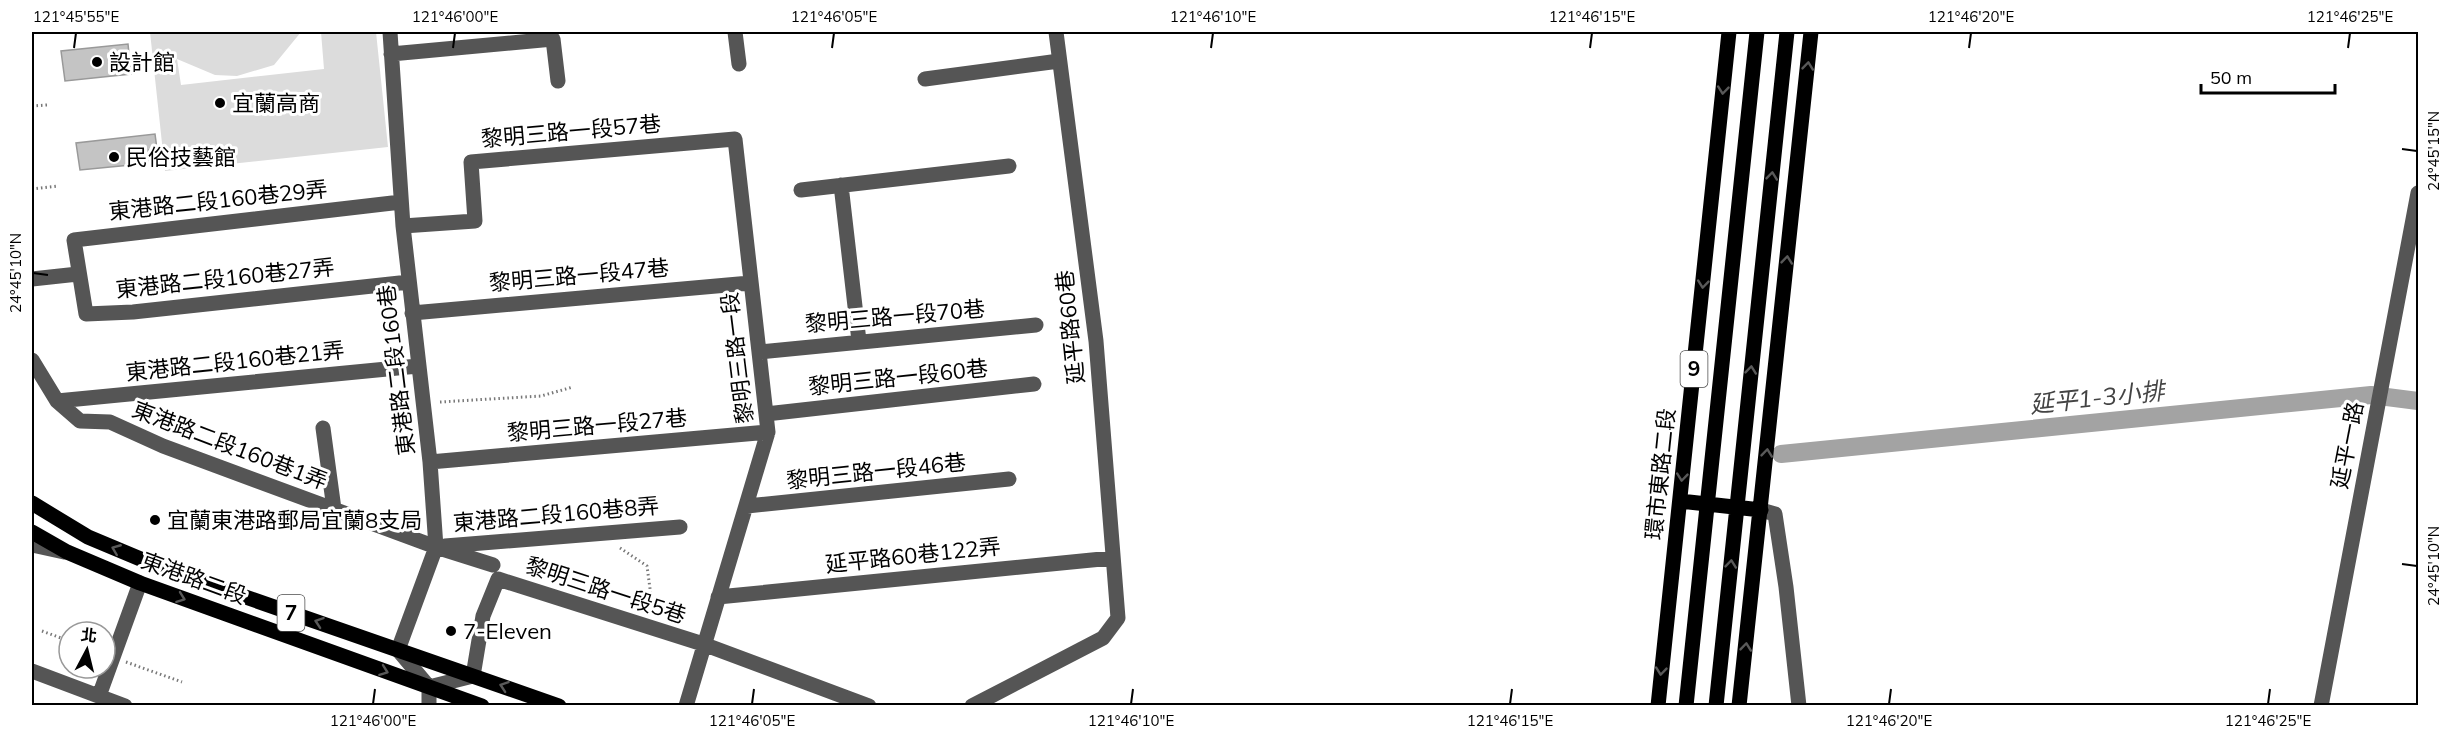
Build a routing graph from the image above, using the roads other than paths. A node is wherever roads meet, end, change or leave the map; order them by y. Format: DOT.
graph roads {
  1 [pos="390,32"];
  2 [pos="735,32"];
  3 [pos="1056,32"];
  4 [pos="1729,32"];
  5 [pos="1757,32"];
  6 [pos="1787,32"];
  7 [pos="1811,32"];
  8 [pos="392,54"];
  9 [pos="1059,61"];
  10 [pos="739,64"];
  11 [pos="926,79"];
  12 [pos="558,81"];
  13 [pos="735,139"];
  14 [pos="1010,166"];
  15 [pos="841,185"];
  16 [pos="801,190"];
  17 [pos="2418,194"];
  18 [pos="401,202"];
  19 [pos="403,226"];
  20 [pos="78,274"];
  21 [pos="32,279"];
  22 [pos="408,282"];
  23 [pos="750,283"];
  24 [pos="412,313"];
  25 [pos="1036,325"];
  26 [pos="859,341"];
  27 [pos="759,352"];
  28 [pos="32,360"];
  29 [pos="418,366"];
  30 [pos="1034,384"];
  31 [pos="57,401"];
  32 [pos="766,414"];
  33 [pos="323,428"];
  34 [pos="768,432"];
  35 [pos="430,462"];
  36 [pos="1009,479"];
  37 [pos="1680,501"];
  38 [pos="32,503"];
  39 [pos="1707,504"];
  40 [pos="747,506"];
  41 [pos="1737,507"];
  42 [pos="334,509"];
  43 [pos="1761,510"];
  44 [pos="680,527"];
  45 [pos="32,532"];
  46 [pos="32,545"];
  47 [pos="436,547"];
  48 [pos="67,552"];
  49 [pos="1112,558"];
  50 [pos="493,565"];
  51 [pos="140,583"];
  52 [pos="718,597"];
  53 [pos="703,644"];
  54 [pos="398,650"];
  55 [pos="32,671"];
  56 [pos="473,676"];
  57 [pos="429,687"];
  58 [pos="99,696"];
  59 [pos="125,705"];
  60 [pos="429,705"];
  61 [pos="482,705"];
  62 [pos="559,705"];
  63 [pos="686,705"];
  64 [pos="869,705"];
  65 [pos="972,705"];
  66 [pos="1658,705"];
  67 [pos="1686,705"];
  68 [pos="1716,705"];
  69 [pos="1739,705"];
  70 [pos="1799,705"];
  71 [pos="2320,705"];
  1 -- 8 [label="street, 東港路二段160巷"];
  2 -- 10 [label="street"];
  3 -- 9 [label="street, 延平路60巷"];
  4 -- 37 [label="main road, 環市東路二段 / 9, one-way"];
  5 -- 39 [label="main road, 9"];
  41 -- 6 [label="main road, one-way"];
  43 -- 7 [label="main road, one-way"];
  8 -- 12 [label="street"];
  8 -- 18 [label="street, 東港路二段160巷"];
  9 -- 11 [label="street"];
  9 -- 49 [label="street, 延平路60巷"];
  13 -- 19 [label="street, 黎明三路一段57巷"];
  13 -- 23 [label="street, 黎明三路一段"];
  14 -- 15 [label="street"];
  15 -- 16 [label="street"];
  15 -- 26 [label="street"];
  17 -- 71 [label="street, 延平一路"];
  18 -- 19 [label="street, 東港路二段160巷"];
  18 -- 20 [label="street, 東港路二段160巷29弄"];
  19 -- 22 [label="street, 東港路二段160巷"];
  20 -- 21 [label="street"];
  20 -- 22 [label="street, 東港路二段160巷27弄"];
  22 -- 24 [label="street, 東港路二段160巷"];
  23 -- 24 [label="street, 黎明三路一段47巷"];
  23 -- 27 [label="street, 黎明三路一段"];
  24 -- 29 [label="street, 東港路二段160巷"];
  25 -- 26 [label="street, 黎明三路一段70巷"];
  26 -- 27 [label="street, 黎明三路一段70巷"];
  27 -- 32 [label="street, 黎明三路一段"];
  28 -- 31 [label="street, 東港路二段160巷1弄"];
  29 -- 31 [label="street, 東港路二段160巷21弄"];
  29 -- 35 [label="street, 東港路二段160巷"];
  30 -- 32 [label="street, 黎明三路一段60巷"];
  31 -- 42 [label="street, 東港路二段160巷1弄"];
  32 -- 34 [label="street, 黎明三路一段"];
  33 -- 42 [label="street"];
  34 -- 35 [label="street, 黎明三路一段27巷"];
  34 -- 40 [label="street, 黎明三路一段"];
  35 -- 47 [label="street, 東港路二段160巷"];
  36 -- 40 [label="street, 黎明三路一段46巷"];
  37 -- 39 [label="main road"];
  37 -- 66 [label="main road, 環市東路二段 / 9, one-way"];
  54 -- 38 [label="main road, 東港路二段 / 7, one-way"];
  39 -- 41 [label="main road"];
  39 -- 67 [label="main road, 9"];
  40 -- 52 [label="street, 黎明三路一段"];
  41 -- 43 [label="main road"];
  68 -- 41 [label="main road, one-way"];
  42 -- 47 [label="street, 東港路二段160巷1弄"];
  69 -- 43 [label="main road, one-way"];
  43 -- 70 [label="street"];
  44 -- 47 [label="street, 東港路二段160巷8弄"];
  45 -- 48 [label="main road, 東港路二段 / 7"];
  46 -- 48 [label="street"];
  47 -- 50 [label="street, 東港路二段160巷1弄"];
  47 -- 54 [label="street, 東港路二段160巷"];
  48 -- 51 [label="main road, 東港路二段 / 7"];
  49 -- 52 [label="street, 延平路60巷122弄"];
  49 -- 65 [label="street, 延平路60巷"];
  51 -- 57 [label="main road, 東港路二段 / 7, one-way"];
  51 -- 58 [label="street"];
  52 -- 53 [label="street, 黎明三路一段"];
  53 -- 56 [label="street, 黎明三路一段5巷"];
  53 -- 63 [label="street, 黎明三路一段"];
  53 -- 64 [label="street, 黎明三路一段5巷"];
  54 -- 56 [label="main road, 東港路二段 / 7"];
  54 -- 57 [label="street"];
  55 -- 58 [label="street"];
  56 -- 57 [label="street"];
  62 -- 56 [label="main road, 東港路二段 / 7, one-way"];
  57 -- 60 [label="street"];
  57 -- 61 [label="main road, 東港路二段 / 7"];
  58 -- 59 [label="street"];
}
